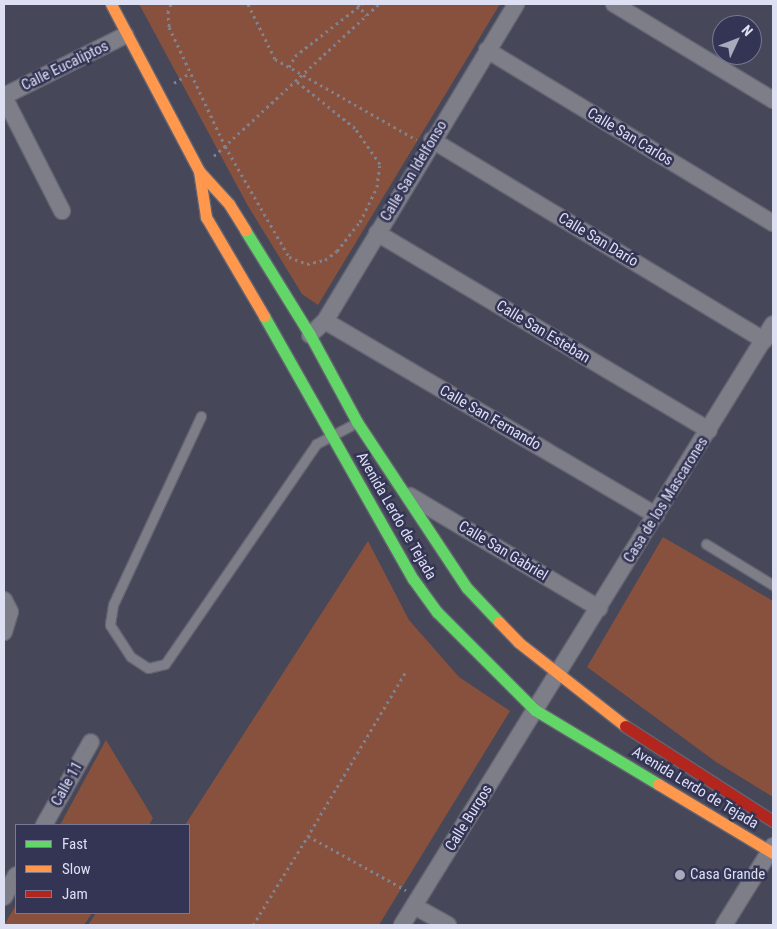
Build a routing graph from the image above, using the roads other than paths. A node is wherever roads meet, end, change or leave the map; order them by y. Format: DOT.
graph roads {
  1 [pos="111,4"];
  2 [pos="516,4"];
  3 [pos="614,4"];
  4 [pos="126,35"];
  5 [pos="487,50"];
  6 [pos="4,97"];
  7 [pos="773,100"];
  8 [pos="432,140"];
  9 [pos="199,170"];
  10 [pos="62,211"];
  11 [pos="773,223"];
  12 [pos="377,233"];
  13 [pos="325,321"];
  14 [pos="773,324"];
  15 [pos="310,335"];
  16 [pos="764,340"];
  17 [pos="201,416"];
  18 [pos="358,422"];
  19 [pos="709,430"];
  20 [pos="333,434"];
  21 [pos="408,495"];
  22 [pos="656,515"];
  23 [pos="706,544"];
  24 [pos="773,585"];
  25 [pos="7,604"];
  26 [pos="598,608"];
  27 [pos="4,632"];
  28 [pos="558,675"];
  29 [pos="535,710"];
  30 [pos="91,742"];
  31 [pos="773,821"];
  32 [pos="45,824"];
  33 [pos="772,850"];
  34 [pos="15,877"];
  35 [pos="4,897"];
  36 [pos="417,902"];
  37 [pos="402,925"];
  38 [pos="448,925"];
  39 [pos="724,925"];
  1 -- 4 [label="street, Avenida Lerdo de Tejada"];
  2 -- 5 [label="street, Calle San Idelfonso"];
  3 -- 7 [label="street"];
  4 -- 6 [label="street, Calle Eucaliptos"];
  4 -- 9 [label="street, Avenida Lerdo de Tejada"];
  5 -- 8 [label="street, Calle San Idelfonso"];
  5 -- 11 [label="street, Calle San Carlos"];
  6 -- 10 [label="street"];
  8 -- 12 [label="street, Calle San Idelfonso"];
  8 -- 16 [label="street, Calle San Darío"];
  9 -- 15 [label="street, Avenida Lerdo de Tejada"];
  9 -- 20 [label="street, Avenida Lerdo de Tejada"];
  12 -- 13 [label="street, Calle San Idelfonso"];
  12 -- 19 [label="street, Calle San Esteban"];
  13 -- 15 [label="street, Calle San Idelfonso"];
  13 -- 22 [label="street, Calle San Fernando"];
  14 -- 16 [label="street, Casa de los Mascarones"];
  15 -- 18 [label="street, Avenida Lerdo de Tejada"];
  16 -- 19 [label="street, Casa de los Mascarones"];
  17 -- 20 [label="lane"];
  18 -- 20 [label="lane"];
  18 -- 21 [label="street, Avenida Lerdo de Tejada"];
  19 -- 22 [label="street, Casa de los Mascarones"];
  20 -- 29 [label="street, Avenida Lerdo de Tejada"];
  21 -- 26 [label="street, Calle San Gabriel"];
  21 -- 28 [label="street, Avenida Lerdo de Tejada"];
  22 -- 26 [label="street, Casa de los Mascarones"];
  23 -- 24 [label="lane"];
  25 -- 27 [label="street"];
  26 -- 28 [label="street, Casa de los Mascarones"];
  28 -- 29 [label="street, Calle Burgos"];
  28 -- 31 [label="street, Avenida Lerdo de Tejada"];
  29 -- 33 [label="street, Avenida Lerdo de Tejada"];
  29 -- 36 [label="street, Calle Burgos"];
  30 -- 32 [label="street, Calle 11"];
  33 -- 39 [label="street"];
  34 -- 35 [label="street"];
  36 -- 37 [label="street, Calle Burgos"];
  36 -- 38 [label="street"];
}
